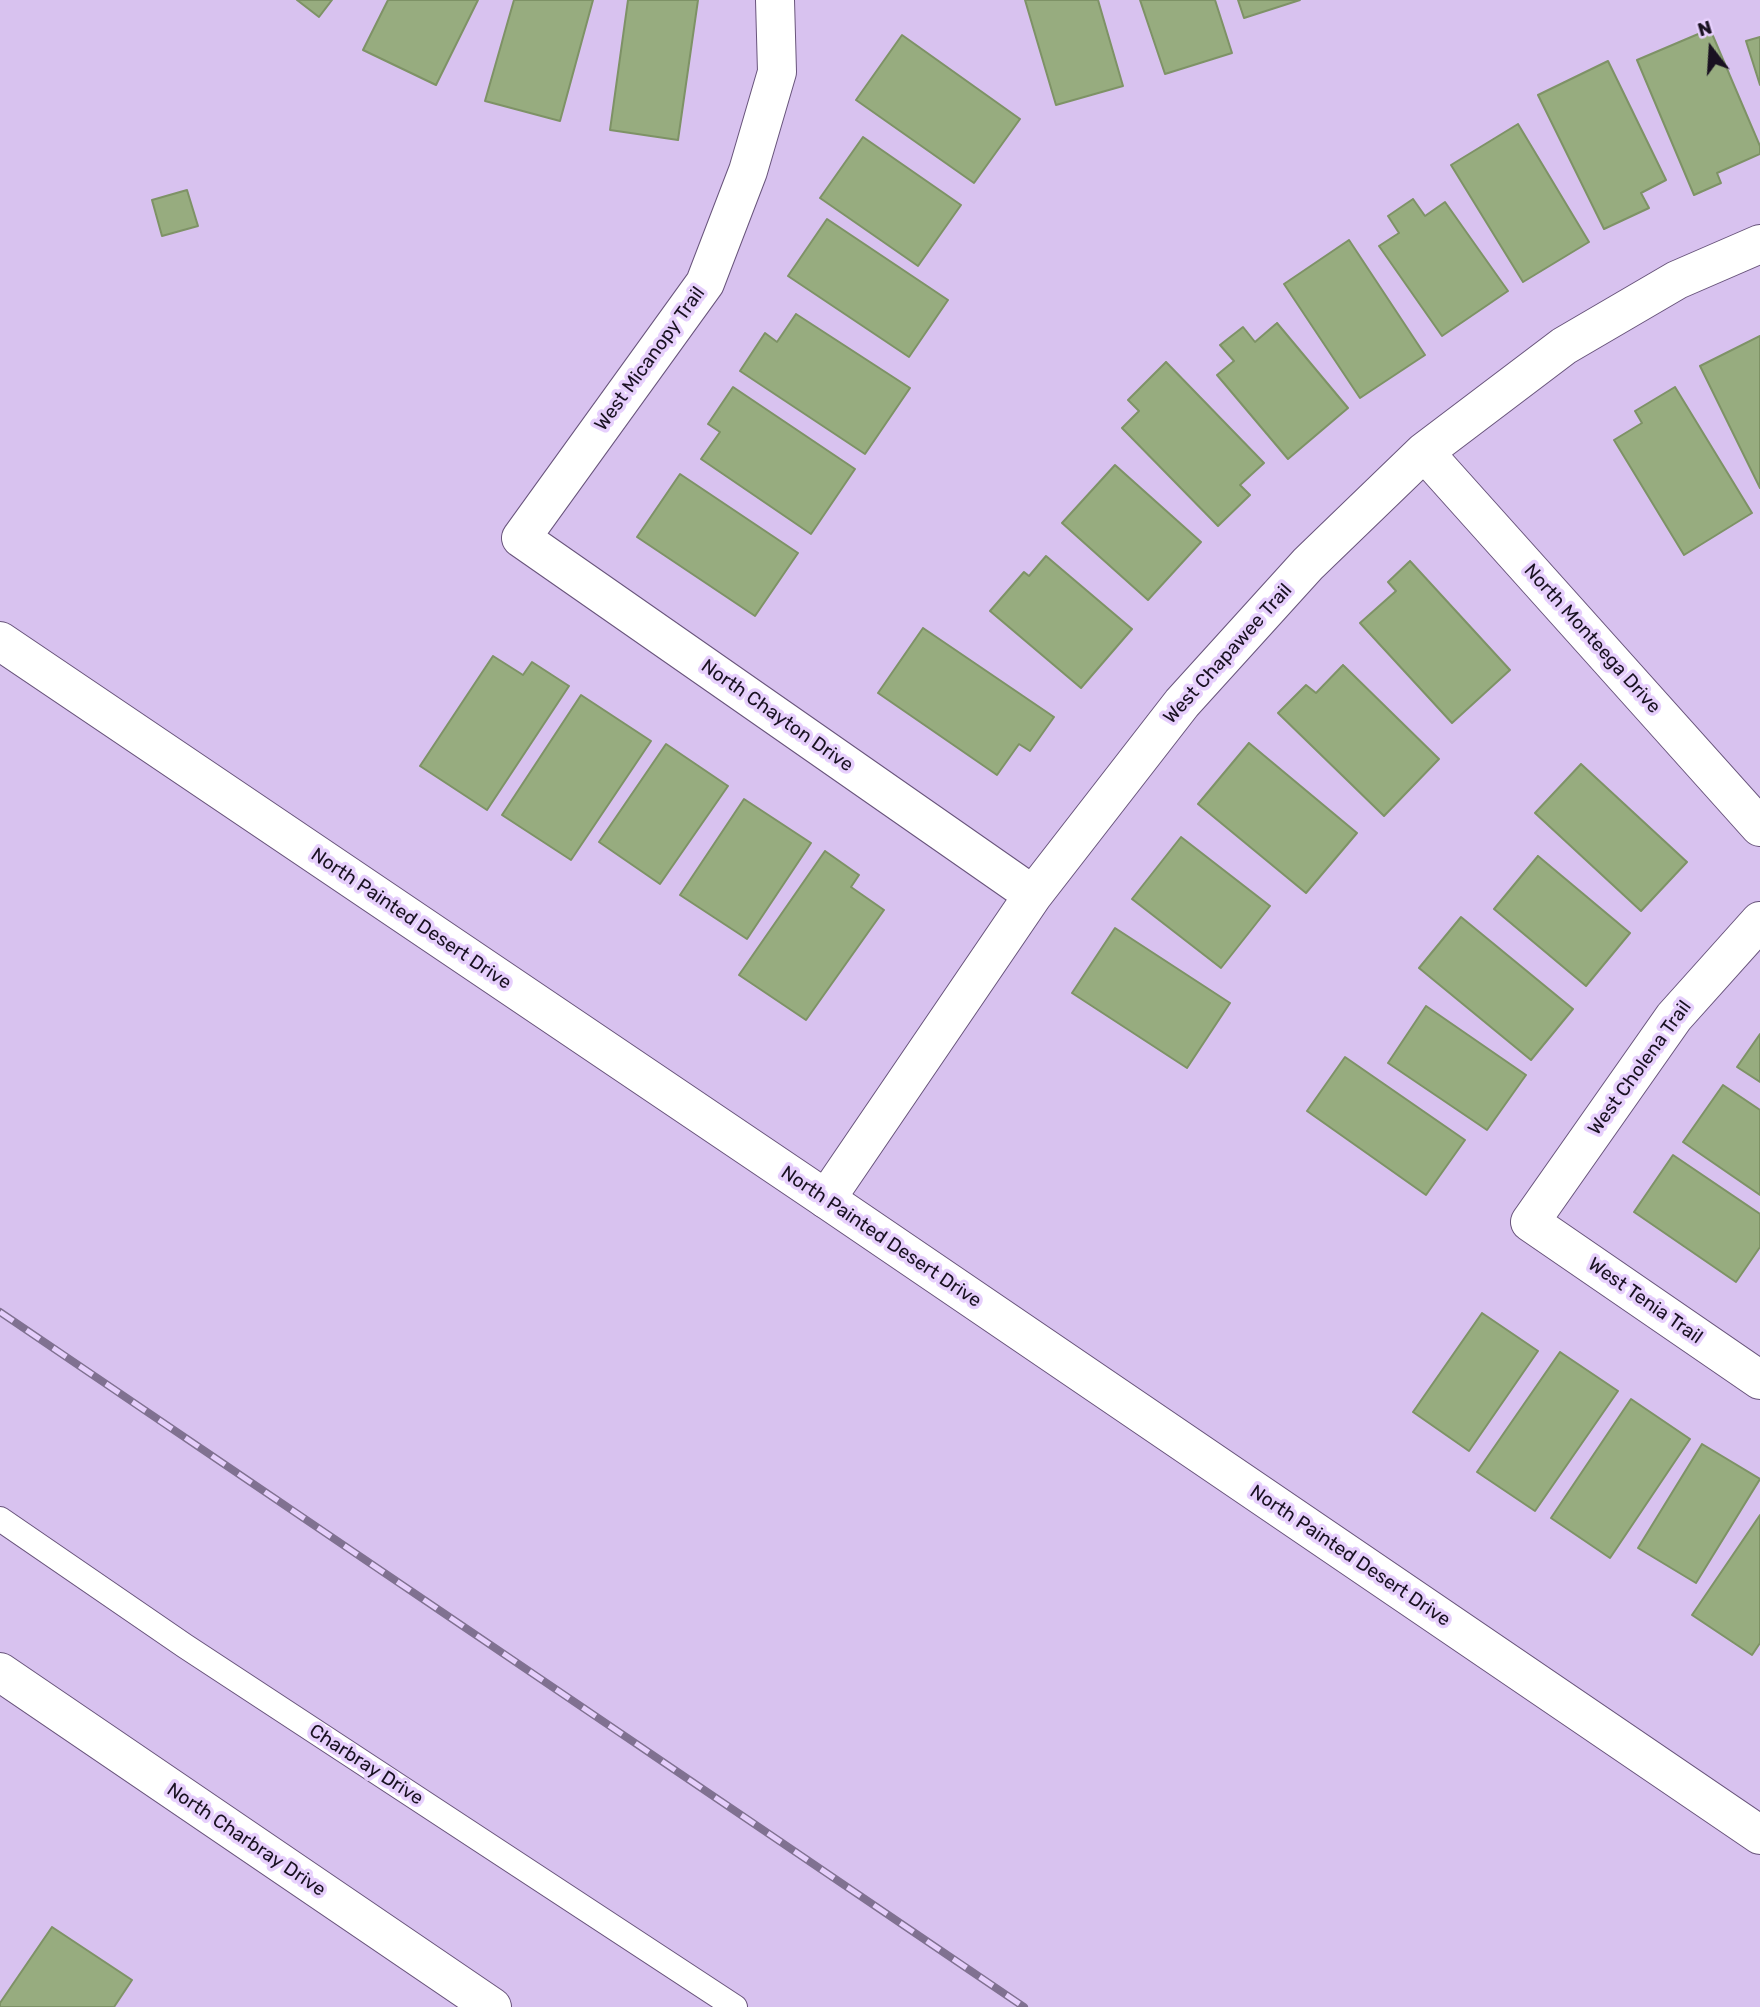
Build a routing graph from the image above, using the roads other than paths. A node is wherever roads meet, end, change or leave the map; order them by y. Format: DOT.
graph roads {
  1 [pos="775,0"];
  2 [pos="1760,244"];
  3 [pos="1424,452"];
  4 [pos="521,538"];
  5 [pos="0,641"];
  6 [pos="1760,827"];
  7 [pos="1033,895"];
  8 [pos="1760,921"];
  9 [pos="826,1199"];
  10 [pos="1530,1222"];
  11 [pos="1760,1380"];
  12 [pos="0,1519"];
  13 [pos="0,1672"];
  14 [pos="1760,1835"];
  15 [pos="492,2007"];
  16 [pos="735,2007"];
  1 -- 4 [label="street, West Micanopy Trail"];
  2 -- 3 [label="street, West Chapawee Trail"];
  3 -- 6 [label="street, North Monteega Drive"];
  3 -- 7 [label="street, West Chapawee Trail"];
  4 -- 7 [label="street, North Chayton Drive"];
  5 -- 9 [label="street, North Painted Desert Drive"];
  7 -- 9 [label="street, West Chapawee Trail"];
  8 -- 10 [label="street, West Cholena Trail"];
  9 -- 14 [label="street, North Painted Desert Drive"];
  10 -- 11 [label="street, West Tenia Trail"];
  12 -- 16 [label="lane, Charbray Drive"];
  13 -- 15 [label="street, North Charbray Drive"];
}
